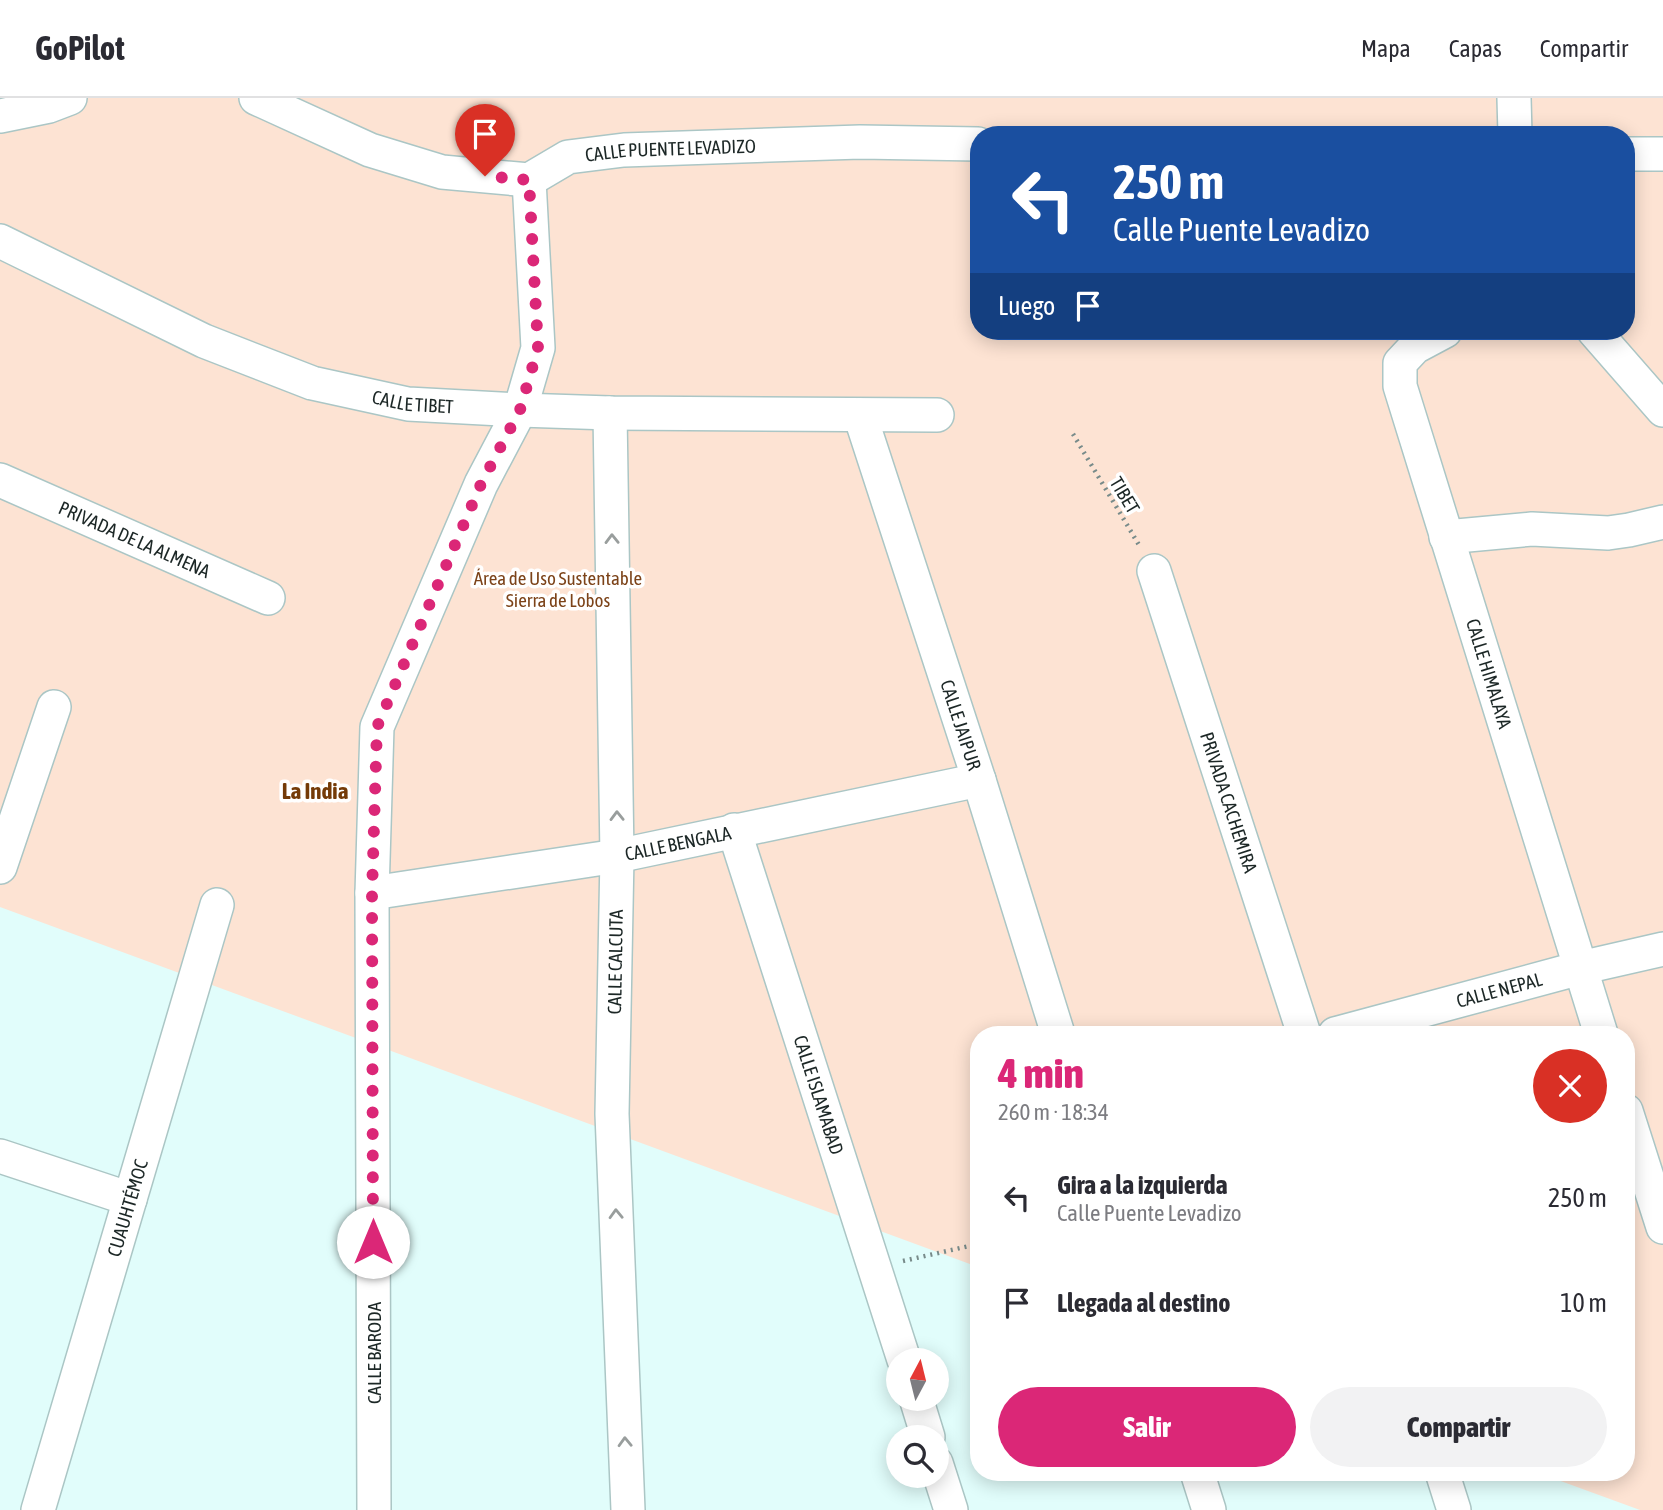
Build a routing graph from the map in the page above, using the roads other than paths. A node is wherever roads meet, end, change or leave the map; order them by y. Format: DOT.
graph roads {
  1 [pos="70,98"];
  2 [pos="256,98"];
  3 [pos="1514,98"];
  4 [pos="0,116"];
  5 [pos="1515,126"];
  6 [pos="970,144"];
  7 [pos="1635,153"];
  8 [pos="1663,154"];
  9 [pos="529,180"];
  10 [pos="0,241"];
  11 [pos="1428,340"];
  12 [pos="1602,340"];
  13 [pos="520,410"];
  14 [pos="1663,410"];
  15 [pos="610,413"];
  16 [pos="860,415"];
  17 [pos="937,415"];
  18 [pos="0,480"];
  19 [pos="1663,522"];
  20 [pos="1446,537"];
  21 [pos="1154,571"];
  22 [pos="268,598"];
  23 [pos="54,707"];
  24 [pos="979,780"];
  25 [pos="734,830"];
  26 [pos="617,856"];
  27 [pos="0,867"];
  28 [pos="372,893"];
  29 [pos="216,905"];
  30 [pos="1663,949"];
  31 [pos="1580,968"];
  32 [pos="1056,1026"];
  33 [pos="1301,1026"];
  34 [pos="1365,1026"];
  35 [pos="1598,1026"];
  36 [pos="1635,1139"];
  37 [pos="0,1156"];
  38 [pos="130,1199"];
  39 [pos="1663,1227"];
  40 [pos="900,1348"];
  41 [pos="1200,1481"];
  42 [pos="1445,1481"];
  43 [pos="944,1488"];
  44 [pos="38,1510"];
  45 [pos="374,1510"];
  46 [pos="628,1510"];
  47 [pos="951,1510"];
  48 [pos="1209,1510"];
  49 [pos="1454,1510"];
  1 -- 4 [label="street"];
  2 -- 9 [label="street"];
  3 -- 5 [label="street"];
  6 -- 9 [label="street, CALLE PUENTE LEVADIZO"];
  7 -- 8 [label="street"];
  9 -- 13 [label="street, CALLE BARODA"];
  10 -- 13 [label="street, CALLE TIBET"];
  11 -- 20 [label="street, CALLE HIMALAYA"];
  12 -- 14 [label="street"];
  13 -- 15 [label="street, CALLE TIBET"];
  13 -- 28 [label="street, CALLE BARODA"];
  15 -- 16 [label="street, CALLE TIBET"];
  26 -- 15 [label="street, CALLE CALCUTA, one-way"];
  16 -- 17 [label="street, CALLE TIBET"];
  16 -- 24 [label="street, CALLE JAIPUR"];
  18 -- 22 [label="street, PRIVADA DE LA ALMENA"];
  19 -- 20 [label="street"];
  20 -- 31 [label="street, CALLE HIMALAYA"];
  21 -- 33 [label="street, PRIVADA CACHEMIRA"];
  23 -- 27 [label="street"];
  24 -- 25 [label="street, CALLE BENGALA"];
  24 -- 32 [label="street, CALLE JAIPUR"];
  25 -- 26 [label="street, CALLE BENGALA"];
  25 -- 40 [label="street, CALLE ISLAMABAD"];
  26 -- 28 [label="street, CALLE BENGALA"];
  46 -- 26 [label="street, CALLE CALCUTA, one-way"];
  28 -- 45 [label="street, CALLE BARODA"];
  29 -- 38 [label="street, CUAUHTÉMOC"];
  30 -- 31 [label="street, CALLE NEPAL"];
  31 -- 34 [label="street, CALLE NEPAL"];
  31 -- 35 [label="street, CALLE HIMALAYA"];
  36 -- 39 [label="street"];
  37 -- 38 [label="street"];
  38 -- 44 [label="street, CUAUHTÉMOC"];
  41 -- 48 [label="street"];
  42 -- 49 [label="street"];
  43 -- 47 [label="street"];
}
